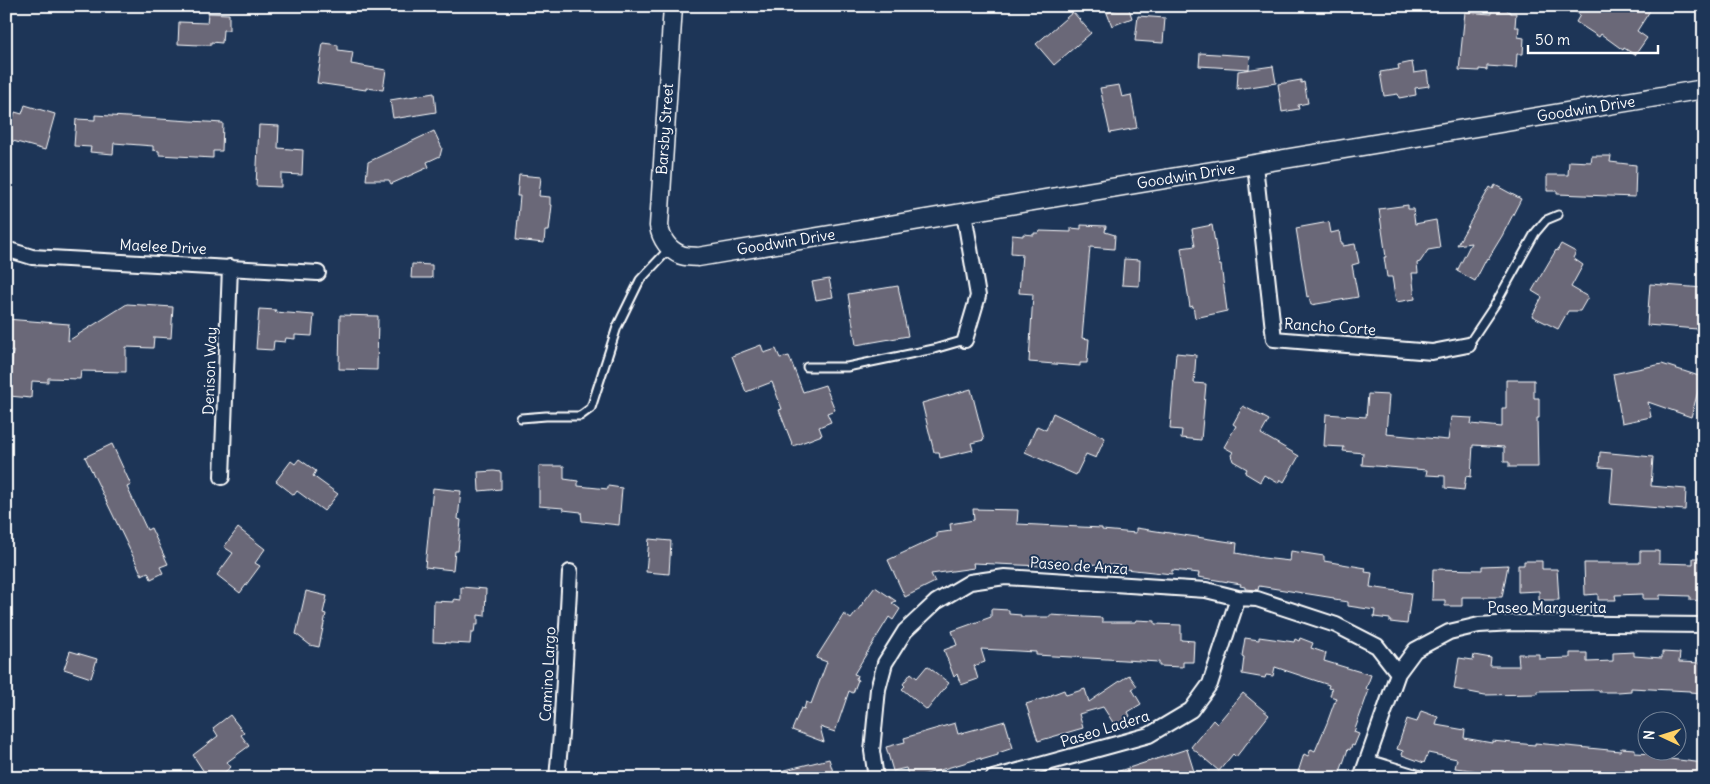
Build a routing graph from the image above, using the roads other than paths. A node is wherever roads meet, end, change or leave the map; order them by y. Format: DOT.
graph roads {
  1 [pos="673,6"];
  2 [pos="1704,89"];
  3 [pos="1255,165"];
  4 [pos="964,213"];
  5 [pos="1558,215"];
  6 [pos="670,248"];
  7 [pos="6,249"];
  8 [pos="230,267"];
  9 [pos="318,273"];
  10 [pos="964,340"];
  11 [pos="1468,345"];
  12 [pos="807,367"];
  13 [pos="520,418"];
  14 [pos="222,477"];
  15 [pos="570,572"];
  16 [pos="1238,598"];
  17 [pos="1704,625"];
  18 [pos="1398,673"];
  19 [pos="1367,762"];
  20 [pos="557,778"];
  21 [pos="876,778"];
  22 [pos="993,778"];
  23 [pos="1361,778"];
  24 [pos="1419,778"];
  1 -- 6 [label="street, Barsby Street"];
  2 -- 3 [label="street, Goodwin Drive"];
  3 -- 4 [label="street, Goodwin Drive"];
  3 -- 11 [label="street, Rancho Corte"];
  4 -- 6 [label="street, Goodwin Drive"];
  4 -- 10 [label="street"];
  5 -- 11 [label="lane"];
  6 -- 13 [label="lane"];
  7 -- 8 [label="street, Maelee Drive"];
  8 -- 9 [label="street, Maelee Drive"];
  8 -- 14 [label="street, Denison Way"];
  10 -- 12 [label="lane"];
  15 -- 20 [label="street, Camino Largo"];
  16 -- 18 [label="street, Paseo de Anza"];
  16 -- 21 [label="street, Paseo de Anza"];
  16 -- 22 [label="street, Paseo Ladera"];
  17 -- 18 [label="street, Paseo Marguerita"];
  18 -- 19 [label="street, Paseo Marguerita"];
  19 -- 23 [label="street, Paseo Marguerita"];
  19 -- 24 [label="street"];
}
